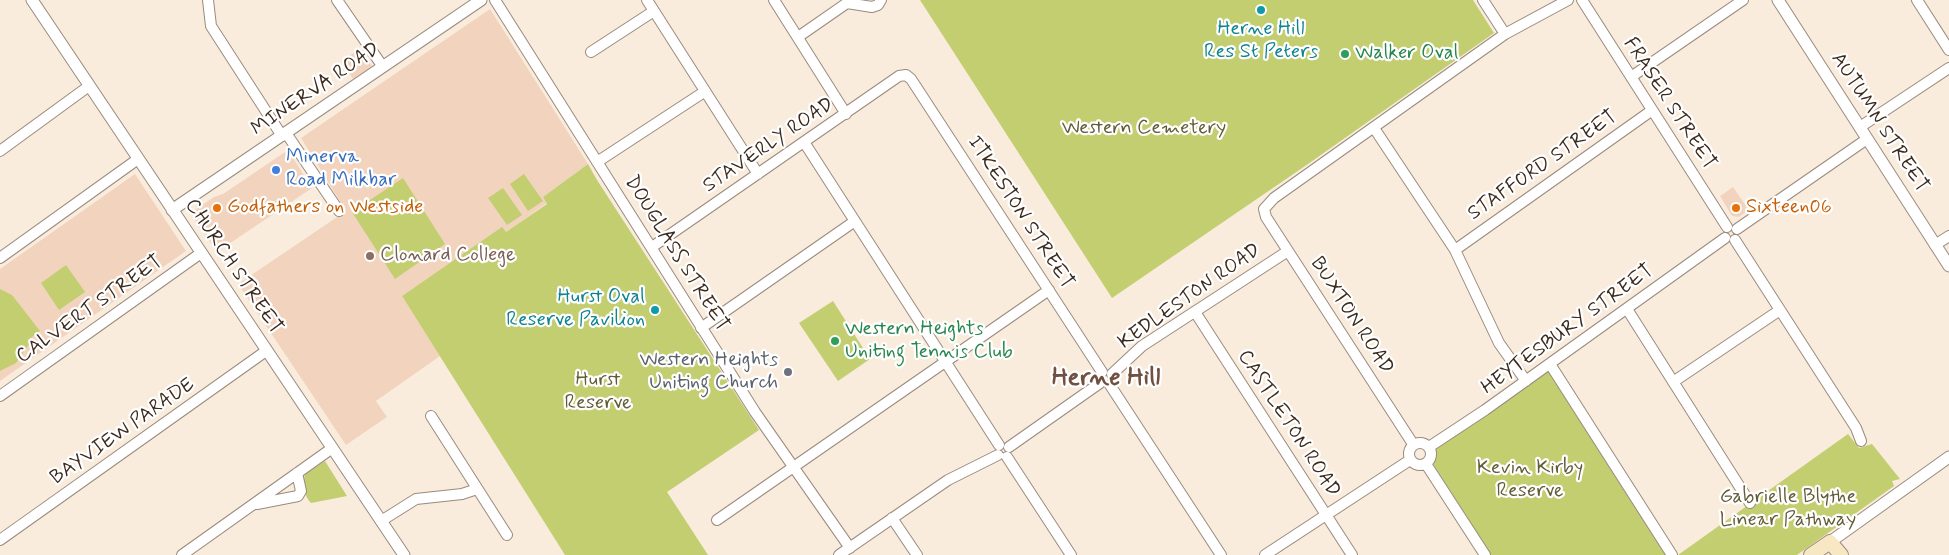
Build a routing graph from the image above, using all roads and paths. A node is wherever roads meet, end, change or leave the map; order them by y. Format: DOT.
graph roads {
  1 [pos="32,0"];
  2 [pos="208,0"];
  3 [pos="337,0"];
  4 [pos="481,0"];
  5 [pos="495,0"];
  6 [pos="647,0"];
  7 [pos="774,0"];
  8 [pos="881,0"];
  9 [pos="1483,0"];
  10 [pos="1568,0"];
  11 [pos="1582,0"];
  12 [pos="1742,0"];
  13 [pos="1778,0"];
  14 [pos="1917,0"];
  15 [pos="849,2"];
  16 [pos="654,11"];
  17 [pos="1505,34"];
  18 [pos="798,37"];
  19 [pos="1949,50"];
  20 [pos="591,52"];
  21 [pos="382,67"];
  22 [pos="1949,68"];
  23 [pos="906,76"];
  24 [pos="1631,77"];
  25 [pos="89,86"];
  26 [pos="704,92"];
  27 [pos="1651,110"];
  28 [pos="846,114"];
  29 [pos="1860,127"];
  30 [pos="1374,128"];
  31 [pos="284,134"];
  32 [pos="1867,139"];
  33 [pos="804,142"];
  34 [pos="0,151"];
  35 [pos="138,159"];
  36 [pos="597,162"];
  37 [pos="758,174"];
  38 [pos="172,210"];
  39 [pos="339,211"];
  40 [pos="855,221"];
  41 [pos="1732,228"];
  42 [pos="1949,236"];
  43 [pos="1730,239"];
  44 [pos="1935,244"];
  45 [pos="652,247"];
  46 [pos="1455,250"];
  47 [pos="1288,251"];
  48 [pos="201,253"];
  49 [pos="0,258"];
  50 [pos="1949,266"];
  51 [pos="1049,290"];
  52 [pos="1627,309"];
  53 [pos="1780,310"];
  54 [pos="1195,312"];
  55 [pos="701,328"];
  56 [pos="266,351"];
  57 [pos="946,361"];
  58 [pos="1550,364"];
  59 [pos="1107,373"];
  60 [pos="1526,381"];
  61 [pos="1673,382"];
  62 [pos="1105,384"];
  63 [pos="0,396"];
  64 [pos="430,416"];
  65 [pos="1862,441"];
  66 [pos="1413,444"];
  67 [pos="1429,447"];
  68 [pos="331,449"];
  69 [pos="1003,451"];
  70 [pos="1949,457"];
  71 [pos="1410,460"];
  72 [pos="1426,464"];
  73 [pos="793,467"];
  74 [pos="297,473"];
  75 [pos="477,489"];
  76 [pos="1750,503"];
  77 [pos="254,504"];
  78 [pos="1326,515"];
  79 [pos="892,518"];
  80 [pos="717,520"];
  81 [pos="381,522"];
  82 [pos="507,535"];
  83 [pos="0,540"];
  84 [pos="1830,542"];
  85 [pos="850,548"];
  86 [pos="182,555"];
  87 [pos="404,555"];
  88 [pos="839,555"];
  89 [pos="916,555"];
  90 [pos="1072,555"];
  91 [pos="1221,555"];
  92 [pos="1265,555"];
  93 [pos="1352,555"];
  94 [pos="1485,555"];
  95 [pos="1672,555"];
  96 [pos="1811,555"];
  97 [pos="1841,555"];
  1 -- 25 [label="street, CHURCH STREET"];
  2 -- 31 [label="street"];
  3 -- 21 [label="street"];
  4 -- 21 [label="street, MINERVA ROAD"];
  5 -- 36 [label="street, DOUGLASS STREET"];
  6 -- 16 [label="street"];
  7 -- 18 [label="street"];
  8 -- 15 [label="street"];
  9 -- 17 [label="street"];
  10 -- 17 [label="street"];
  11 -- 24 [label="street, FRASER STREET"];
  12 -- 24 [label="street"];
  13 -- 29 [label="street, AUTUMN STREET"];
  14 -- 19 [label="street"];
  15 -- 18 [label="street"];
  16 -- 20 [label="street"];
  16 -- 26 [label="street"];
  17 -- 30 [label="street"];
  18 -- 28 [label="street"];
  21 -- 31 [label="street, MINERVA ROAD"];
  22 -- 29 [label="street"];
  23 -- 28 [label="street, STAVERLY ROAD"];
  23 -- 51 [label="street, ITKESTON STREET"];
  24 -- 27 [label="street, FRASER STREET"];
  25 -- 34 [label="street"];
  25 -- 35 [label="street, CHURCH STREET"];
  26 -- 36 [label="street"];
  26 -- 37 [label="street"];
  27 -- 41 [label="street, FRASER STREET"];
  27 -- 46 [label="street, STAFFORD STREET"];
  28 -- 33 [label="street, STAVERLY ROAD"];
  29 -- 32 [label="street, AUTUMN STREET"];
  30 -- 46 [label="street"];
  30 -- 47 [label="street, BUXTON ROAD"];
  31 -- 38 [label="street, MINERVA ROAD"];
  31 -- 39 [label="street"];
  32 -- 41 [label="street"];
  32 -- 44 [label="street, AUTUMN STREET"];
  33 -- 37 [label="street, STAVERLY ROAD"];
  33 -- 40 [label="street"];
  35 -- 38 [label="street, CHURCH STREET"];
  35 -- 49 [label="street"];
  36 -- 45 [label="street, DOUGLASS STREET"];
  37 -- 45 [label="street, STAVERLY ROAD"];
  38 -- 48 [label="street, CHURCH STREET"];
  40 -- 55 [label="street"];
  40 -- 57 [label="street"];
  41 -- 43 [label="street"];
  42 -- 44 [label="street"];
  43 -- 52 [label="street, HEYTESBURY STREET"];
  43 -- 53 [label="street"];
  44 -- 50 [label="street, AUTUMN STREET"];
  45 -- 55 [label="street, DOUGLASS STREET"];
  46 -- 60 [label="street"];
  47 -- 54 [label="street, KEDLESTON ROAD"];
  47 -- 66 [label="street, BUXTON ROAD"];
  48 -- 56 [label="street, CHURCH STREET"];
  48 -- 63 [label="street, CALVERT STREET"];
  51 -- 57 [label="street"];
  51 -- 59 [label="street, ITKESTON STREET"];
  52 -- 58 [label="street, HEYTESBURY STREET"];
  52 -- 61 [label="street"];
  53 -- 61 [label="street"];
  53 -- 65 [label="street"];
  54 -- 59 [label="street, KEDLESTON ROAD"];
  54 -- 78 [label="street, CASTLETON ROAD"];
  55 -- 73 [label="street, DOUGLASS STREET"];
  56 -- 68 [label="street, CHURCH STREET"];
  56 -- 83 [label="street, BAYVIEW PARADE"];
  57 -- 69 [label="street"];
  57 -- 73 [label="street"];
  58 -- 60 [label="street, HEYTESBURY STREET"];
  58 -- 95 [label="street"];
  59 -- 62 [label="street"];
  60 -- 67 [label="street, HEYTESBURY STREET"];
  61 -- 76 [label="street"];
  62 -- 69 [label="street"];
  62 -- 91 [label="street"];
  64 -- 75 [label="street"];
  66 -- 67 [label="street"];
  66 -- 71 [label="street"];
  67 -- 72 [label="street"];
  68 -- 74 [label="street"];
  68 -- 81 [label="street, CHURCH STREET"];
  69 -- 79 [label="street"];
  69 -- 90 [label="street"];
  70 -- 84 [label="street"];
  71 -- 72 [label="street"];
  71 -- 78 [label="street"];
  72 -- 94 [label="street"];
  73 -- 80 [label="street"];
  73 -- 85 [label="street, DOUGLASS STREET"];
  74 -- 77 [label="street"];
  74 -- 77 [label="street"];
  75 -- 81 [label="street"];
  75 -- 82 [label="street"];
  77 -- 86 [label="street"];
  78 -- 92 [label="street"];
  78 -- 93 [label="street, CASTLETON ROAD"];
  79 -- 85 [label="street"];
  79 -- 89 [label="street"];
  81 -- 87 [label="street, CHURCH STREET"];
  84 -- 96 [label="main road"];
  84 -- 97 [label="main road"];
  85 -- 88 [label="street"];
}
